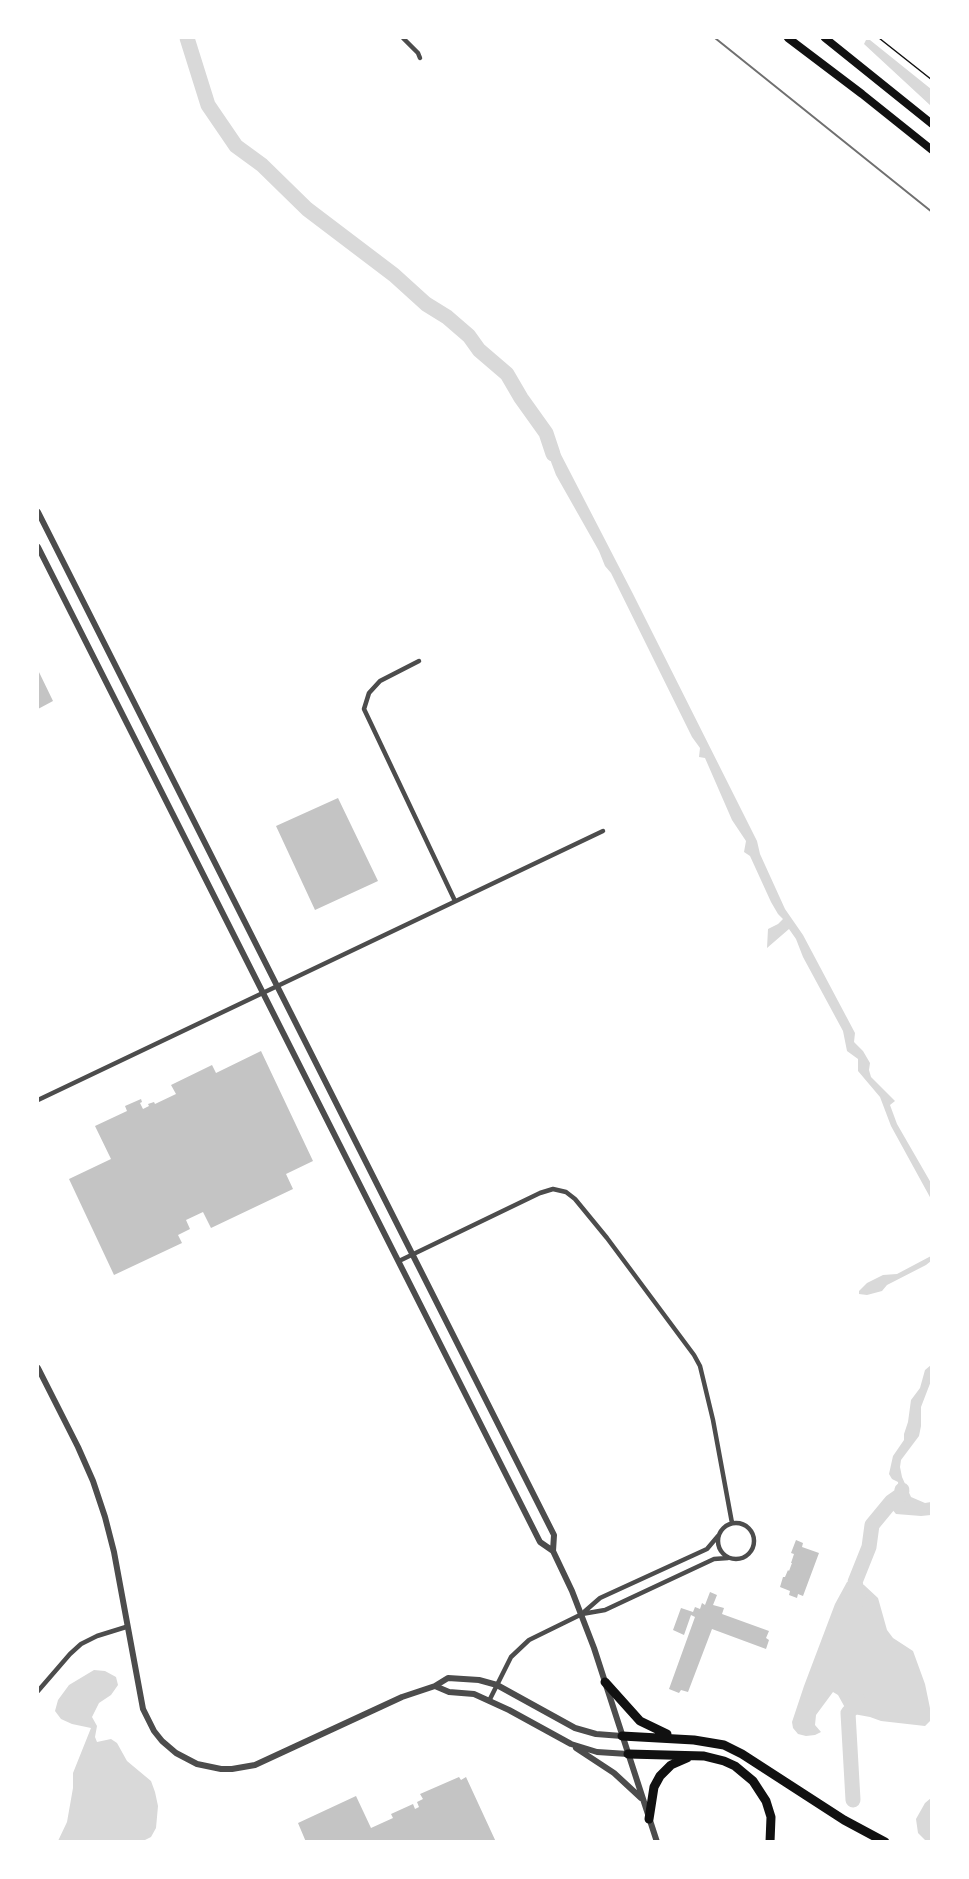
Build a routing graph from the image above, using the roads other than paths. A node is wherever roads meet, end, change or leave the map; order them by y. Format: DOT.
graph roads {
  1 [pos="403,38"];
  2 [pos="788,38"];
  3 [pos="825,38"];
  4 [pos="420,58"];
  5 [pos="932,124"];
  6 [pos="932,150"];
  7 [pos="38,512"];
  8 [pos="38,547"];
  9 [pos="419,661"];
  10 [pos="603,831"];
  11 [pos="455,901"];
  12 [pos="277,986"];
  13 [pos="263,993"];
  14 [pos="38,1100"];
  15 [pos="413,1254"];
  16 [pos="399,1261"];
  17 [pos="38,1368"];
  18 [pos="732,1523"];
  19 [pos="718,1536"];
  20 [pos="553,1551"];
  21 [pos="728,1558"];
  22 [pos="582,1614"];
  23 [pos="126,1628"];
  24 [pos="605,1682"];
  25 [pos="496,1685"];
  26 [pos="435,1686"];
  27 [pos="38,1691"];
  28 [pos="489,1701"];
  29 [pos="622,1736"];
  30 [pos="681,1739"];
  31 [pos="571,1744"];
  32 [pos="628,1754"];
  33 [pos="704,1756"];
  34 [pos="642,1799"];
  35 [pos="649,1819"];
  36 [pos="657,1842"];
  37 [pos="770,1842"];
  38 [pos="885,1842"];
  1 -- 4 [label="street"];
  2 -- 6 [label="highway"];
  3 -- 5 [label="highway"];
  7 -- 12 [label="street"];
  8 -- 13 [label="street"];
  9 -- 11 [label="street"];
  10 -- 11 [label="street"];
  11 -- 12 [label="street"];
  12 -- 13 [label="street"];
  12 -- 15 [label="street"];
  13 -- 14 [label="street"];
  13 -- 16 [label="street"];
  15 -- 16 [label="street"];
  15 -- 18 [label="street"];
  15 -- 20 [label="street"];
  16 -- 20 [label="street"];
  17 -- 23 [label="street"];
  18 -- 19 [label="street"];
  18 -- 21 [label="street"];
  19 -- 21 [label="street"];
  19 -- 22 [label="street"];
  20 -- 22 [label="street"];
  21 -- 22 [label="street"];
  22 -- 24 [label="street"];
  22 -- 25 [label="street"];
  23 -- 26 [label="street"];
  23 -- 27 [label="street"];
  24 -- 29 [label="street"];
  24 -- 30 [label="highway"];
  25 -- 26 [label="street"];
  25 -- 28 [label="street"];
  25 -- 29 [label="street"];
  26 -- 28 [label="street"];
  28 -- 31 [label="street"];
  29 -- 30 [label="highway"];
  29 -- 32 [label="street"];
  30 -- 38 [label="highway"];
  31 -- 32 [label="street"];
  31 -- 34 [label="street"];
  32 -- 33 [label="highway"];
  32 -- 34 [label="street"];
  33 -- 35 [label="highway"];
  33 -- 37 [label="highway"];
  34 -- 35 [label="street"];
  35 -- 36 [label="street"];
}
